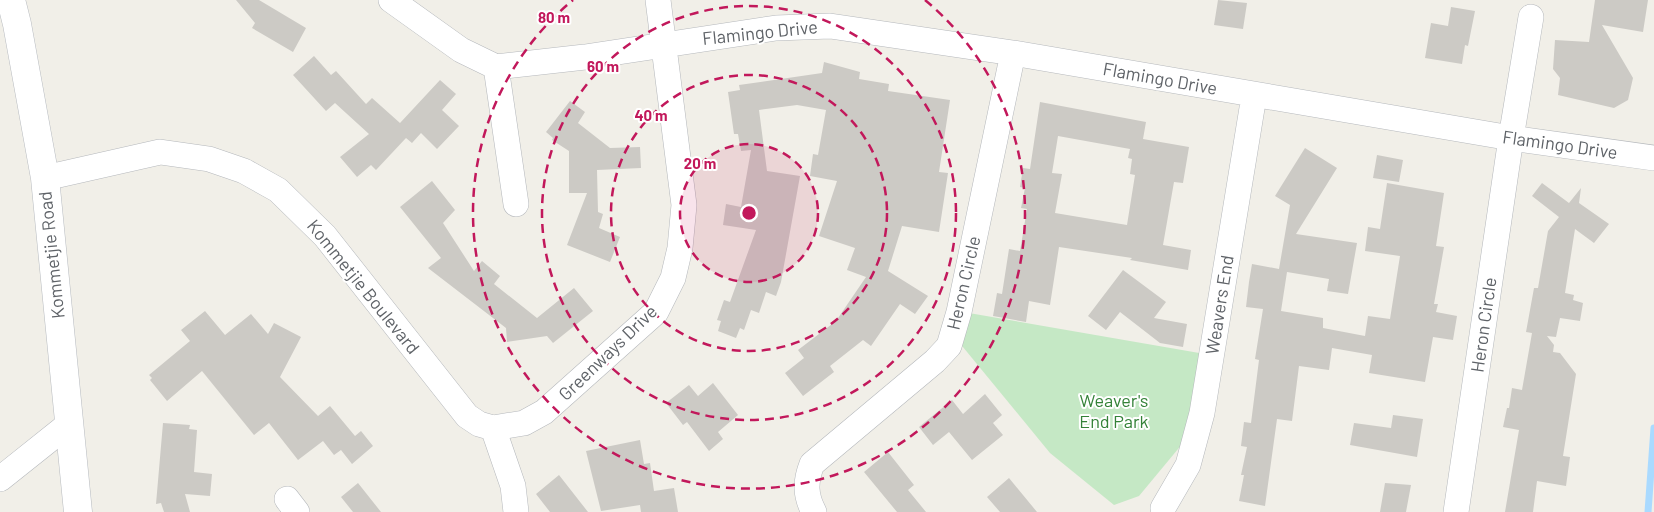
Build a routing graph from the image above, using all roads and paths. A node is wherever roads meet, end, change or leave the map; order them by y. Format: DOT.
graph roads {
  1 [pos="11,0"];
  2 [pos="391,0"];
  3 [pos="658,0"];
  4 [pos="1532,17"];
  5 [pos="665,43"];
  6 [pos="1013,53"];
  7 [pos="496,67"];
  8 [pos="1254,96"];
  9 [pos="1511,138"];
  10 [pos="1654,158"];
  11 [pos="44,178"];
  12 [pos="516,204"];
  13 [pos="69,424"];
  14 [pos="493,428"];
  15 [pos="0,479"];
  16 [pos="1163,508"];
  17 [pos="78,512"];
  18 [pos="516,512"];
  19 [pos="814,512"];
  20 [pos="1456,512"];
  1 -- 11 [label="main road, Kommetjie Road"];
  2 -- 7 [label="street"];
  3 -- 5 [label="street, Greenways Drive"];
  4 -- 9 [label="street, Heron Circle"];
  5 -- 6 [label="street, Flamingo Drive"];
  5 -- 7 [label="street, Flamingo Drive"];
  5 -- 14 [label="street, Greenways Drive"];
  6 -- 8 [label="street, Flamingo Drive"];
  6 -- 19 [label="street, Heron Circle"];
  7 -- 12 [label="street"];
  8 -- 9 [label="street, Flamingo Drive"];
  8 -- 16 [label="street, Weavers End"];
  9 -- 10 [label="street, Flamingo Drive"];
  9 -- 20 [label="street, Heron Circle"];
  11 -- 13 [label="main road, Kommetjie Road"];
  11 -- 14 [label="street, Kommetjie Boulevard"];
  13 -- 15 [label="street"];
  13 -- 17 [label="main road, Kommetjie Road"];
  14 -- 18 [label="street"];
}
